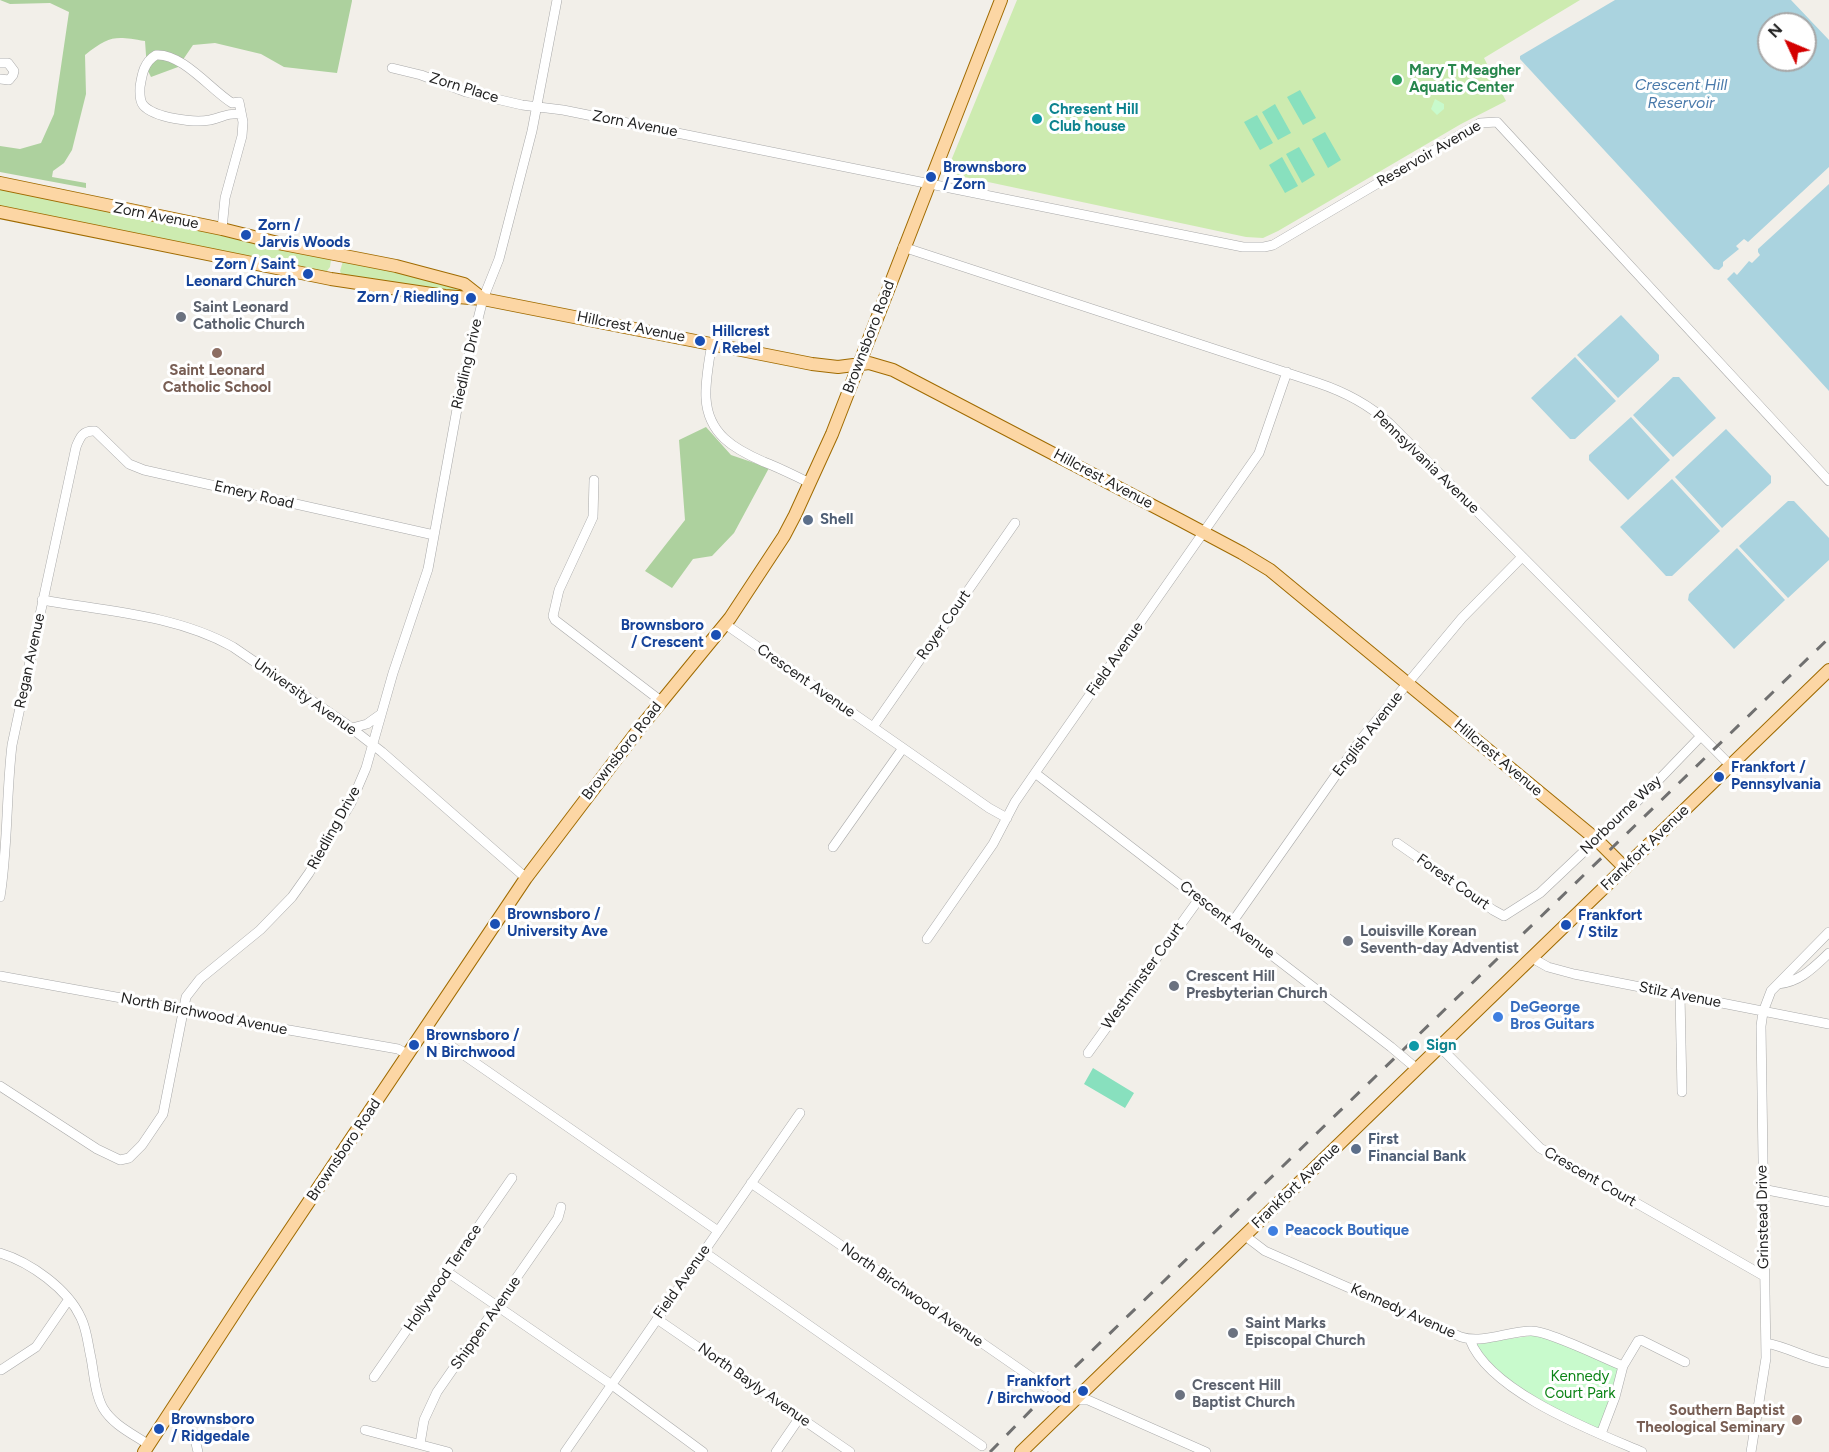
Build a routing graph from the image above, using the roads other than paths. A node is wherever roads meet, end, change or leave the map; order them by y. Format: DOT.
graph roads {
  1 [pos="557,0"];
  2 [pos="999,1"];
  3 [pos="0,63"];
  4 [pos="392,68"];
  5 [pos="0,79"];
  6 [pos="537,106"];
  7 [pos="241,114"];
  8 [pos="0,183"];
  9 [pos="929,183"];
  10 [pos="0,212"];
  11 [pos="222,229"];
  12 [pos="903,247"];
  13 [pos="483,299"];
  14 [pos="712,343"];
  15 [pos="858,364"];
  16 [pos="1287,372"];
  17 [pos="86,431"];
  18 [pos="594,480"];
  19 [pos="1829,481"];
  20 [pos="810,483"];
  21 [pos="1014,523"];
  22 [pos="1203,532"];
  23 [pos="434,536"];
  24 [pos="1522,557"];
  25 [pos="42,600"];
  26 [pos="725,624"];
  27 [pos="1829,670"];
  28 [pos="1408,683"];
  29 [pos="661,701"];
  30 [pos="381,714"];
  31 [pos="873,727"];
  32 [pos="352,728"];
  33 [pos="1701,736"];
  34 [pos="371,744"];
  35 [pos="903,748"];
  36 [pos="1730,765"];
  37 [pos="1035,773"];
  38 [pos="1007,818"];
  39 [pos="1597,840"];
  40 [pos="1397,843"];
  41 [pos="833,847"];
  42 [pos="1625,868"];
  43 [pos="526,878"];
  44 [pos="1540,893"];
  45 [pos="0,897"];
  46 [pos="1199,899"];
  47 [pos="1231,924"];
  48 [pos="1829,932"];
  49 [pos="927,939"];
  50 [pos="1829,953"];
  51 [pos="1532,958"];
  52 [pos="0,976"];
  53 [pos="1778,984"];
  54 [pos="1680,994"];
  55 [pos="182,1010"];
  56 [pos="1763,1012"];
  57 [pos="1829,1024"];
  58 [pos="425,1028"];
  59 [pos="1440,1047"];
  60 [pos="1088,1053"];
  61 [pos="407,1054"];
  62 [pos="1417,1069"];
  63 [pos="0,1086"];
  64 [pos="1682,1092"];
  65 [pos="800,1113"];
  66 [pos="512,1178"];
  67 [pos="752,1183"];
  68 [pos="1762,1189"];
  69 [pos="1829,1202"];
  70 [pos="561,1206"];
  71 [pos="718,1231"];
  72 [pos="1244,1235"];
  73 [pos="704,1252"];
  74 [pos="0,1253"];
  75 [pos="446,1271"];
  76 [pos="1764,1276"];
  77 [pos="69,1299"];
  78 [pos="498,1306"];
  79 [pos="657,1319"];
  80 [pos="1470,1340"];
  81 [pos="1766,1343"];
  82 [pos="1685,1362"];
  83 [pos="1829,1363"];
  84 [pos="1623,1366"];
  85 [pos="1,1370"];
  86 [pos="374,1377"];
  87 [pos="612,1385"];
  88 [pos="1075,1400"];
  89 [pos="167,1417"];
  90 [pos="800,1417"];
  91 [pos="364,1430"];
  92 [pos="1602,1434"];
  93 [pos="420,1444"];
  94 [pos="982,1446"];
  95 [pos="147,1448"];
  96 [pos="198,1452"];
  97 [pos="448,1452"];
  98 [pos="565,1452"];
  99 [pos="703,1452"];
  100 [pos="776,1452"];
  101 [pos="850,1452"];
  102 [pos="1021,1452"];
  103 [pos="1206,1452"];
  104 [pos="1642,1452"];
  105 [pos="1751,1452"];
  1 -- 6 [label="street"];
  2 -- 9 [label="main road, Brownsboro Road"];
  3 -- 5 [label="street"];
  4 -- 6 [label="street, Zorn Place"];
  6 -- 9 [label="street, Zorn Avenue"];
  6 -- 13 [label="street"];
  7 -- 7 [label="street"];
  7 -- 11 [label="street"];
  8 -- 11 [label="main road, Zorn Avenue"];
  9 -- 12 [label="main road, Brownsboro Road"];
  9 -- 19 [label="street, Reservoir Avenue"];
  10 -- 13 [label="main road, Zorn Avenue"];
  11 -- 13 [label="main road, Zorn Avenue"];
  12 -- 15 [label="main road, Brownsboro Road"];
  12 -- 16 [label="street, Pennsylvania Avenue"];
  13 -- 14 [label="main road, Hillcrest Avenue"];
  13 -- 23 [label="street, Riedling Drive"];
  14 -- 15 [label="main road, Hillcrest Avenue"];
  14 -- 20 [label="street"];
  15 -- 20 [label="main road, Brownsboro Road"];
  15 -- 22 [label="main road, Hillcrest Avenue"];
  16 -- 22 [label="street, Field Avenue"];
  16 -- 24 [label="street, Pennsylvania Avenue"];
  17 -- 23 [label="street, Emery Road"];
  17 -- 25 [label="street, Regan Avenue"];
  18 -- 29 [label="street"];
  20 -- 26 [label="main road, Brownsboro Road"];
  21 -- 31 [label="street, Royer Court"];
  22 -- 28 [label="main road, Hillcrest Avenue"];
  22 -- 37 [label="street, Field Avenue"];
  23 -- 30 [label="street, Riedling Drive"];
  24 -- 28 [label="street, English Avenue"];
  24 -- 33 [label="street, Pennsylvania Avenue"];
  25 -- 32 [label="street, University Avenue"];
  25 -- 45 [label="street, Regan Avenue"];
  26 -- 29 [label="main road, Brownsboro Road"];
  26 -- 31 [label="street, Crescent Avenue"];
  27 -- 36 [label="main road, Frankfort Avenue"];
  28 -- 39 [label="main road, Hillcrest Avenue"];
  28 -- 47 [label="street, English Avenue"];
  29 -- 43 [label="main road, Brownsboro Road"];
  30 -- 32 [label="street"];
  30 -- 34 [label="street, Riedling Drive"];
  31 -- 35 [label="street, Crescent Avenue"];
  32 -- 34 [label="street, University Avenue"];
  33 -- 36 [label="street, Pennsylvania Avenue"];
  33 -- 39 [label="street, Norbourne Way"];
  34 -- 43 [label="street, University Avenue"];
  34 -- 55 [label="street, Riedling Drive"];
  35 -- 38 [label="street, Crescent Avenue"];
  35 -- 41 [label="street"];
  36 -- 42 [label="main road, Frankfort Avenue"];
  37 -- 38 [label="street, Field Avenue"];
  37 -- 46 [label="street, Crescent Avenue"];
  38 -- 49 [label="street, Field Avenue"];
  39 -- 42 [label="main road, Hillcrest Avenue"];
  39 -- 44 [label="street, Norbourne Way"];
  40 -- 44 [label="street, Forest Court"];
  42 -- 51 [label="main road, Frankfort Avenue"];
  43 -- 58 [label="main road, Brownsboro Road"];
  46 -- 47 [label="street, Crescent Avenue"];
  46 -- 60 [label="street, Westminster Court"];
  47 -- 62 [label="street, Crescent Avenue"];
  48 -- 53 [label="street, Grinstead Drive"];
  50 -- 53 [label="street"];
  51 -- 54 [label="street, Stilz Avenue"];
  51 -- 59 [label="main road, Frankfort Avenue"];
  52 -- 55 [label="street, North Birchwood Avenue"];
  53 -- 56 [label="street, Grinstead Drive"];
  54 -- 56 [label="street, Stilz Avenue"];
  54 -- 64 [label="street"];
  55 -- 61 [label="street, North Birchwood Avenue"];
  55 -- 63 [label="street, Riedling Drive"];
  56 -- 57 [label="street, Stilz Avenue"];
  56 -- 68 [label="street, Grinstead Drive"];
  58 -- 61 [label="main road, Brownsboro Road"];
  58 -- 71 [label="street"];
  59 -- 62 [label="main road, Frankfort Avenue"];
  59 -- 76 [label="street, Crescent Court"];
  61 -- 89 [label="main road, Brownsboro Road"];
  62 -- 72 [label="main road, Frankfort Avenue"];
  65 -- 67 [label="street, Field Avenue"];
  66 -- 75 [label="street, Hollywood Terrace"];
  67 -- 71 [label="street, Field Avenue"];
  67 -- 88 [label="street, North Birchwood Avenue"];
  68 -- 69 [label="street"];
  68 -- 76 [label="street, Grinstead Drive"];
  70 -- 78 [label="street, Shippen Avenue"];
  71 -- 73 [label="street, Field Avenue"];
  72 -- 80 [label="street, Kennedy Avenue"];
  72 -- 88 [label="main road, Frankfort Avenue"];
  73 -- 79 [label="street, Field Avenue"];
  73 -- 94 [label="street"];
  74 -- 77 [label="street"];
  75 -- 78 [label="street"];
  75 -- 86 [label="street, Hollywood Terrace"];
  76 -- 81 [label="street, Grinstead Drive"];
  77 -- 85 [label="street"];
  77 -- 95 [label="street"];
  78 -- 87 [label="street"];
  78 -- 93 [label="street, Shippen Avenue"];
  79 -- 87 [label="street, Field Avenue"];
  79 -- 90 [label="street, North Bayly Avenue"];
  80 -- 84 [label="street"];
  80 -- 92 [label="street, Kennedy Avenue"];
  81 -- 83 [label="street"];
  81 -- 105 [label="street, Grinstead Drive"];
  82 -- 84 [label="street"];
  84 -- 92 [label="street"];
  87 -- 98 [label="street, Field Avenue"];
  87 -- 99 [label="street"];
  88 -- 102 [label="main road, Frankfort Avenue"];
  88 -- 103 [label="street, North Birchwood Avenue"];
  89 -- 95 [label="main road, Brownsboro Road"];
  89 -- 96 [label="street"];
  90 -- 100 [label="street"];
  90 -- 101 [label="street, North Bayly Avenue"];
  91 -- 93 [label="street"];
  92 -- 104 [label="street, Kennedy Avenue"];
  93 -- 97 [label="street"];
}
